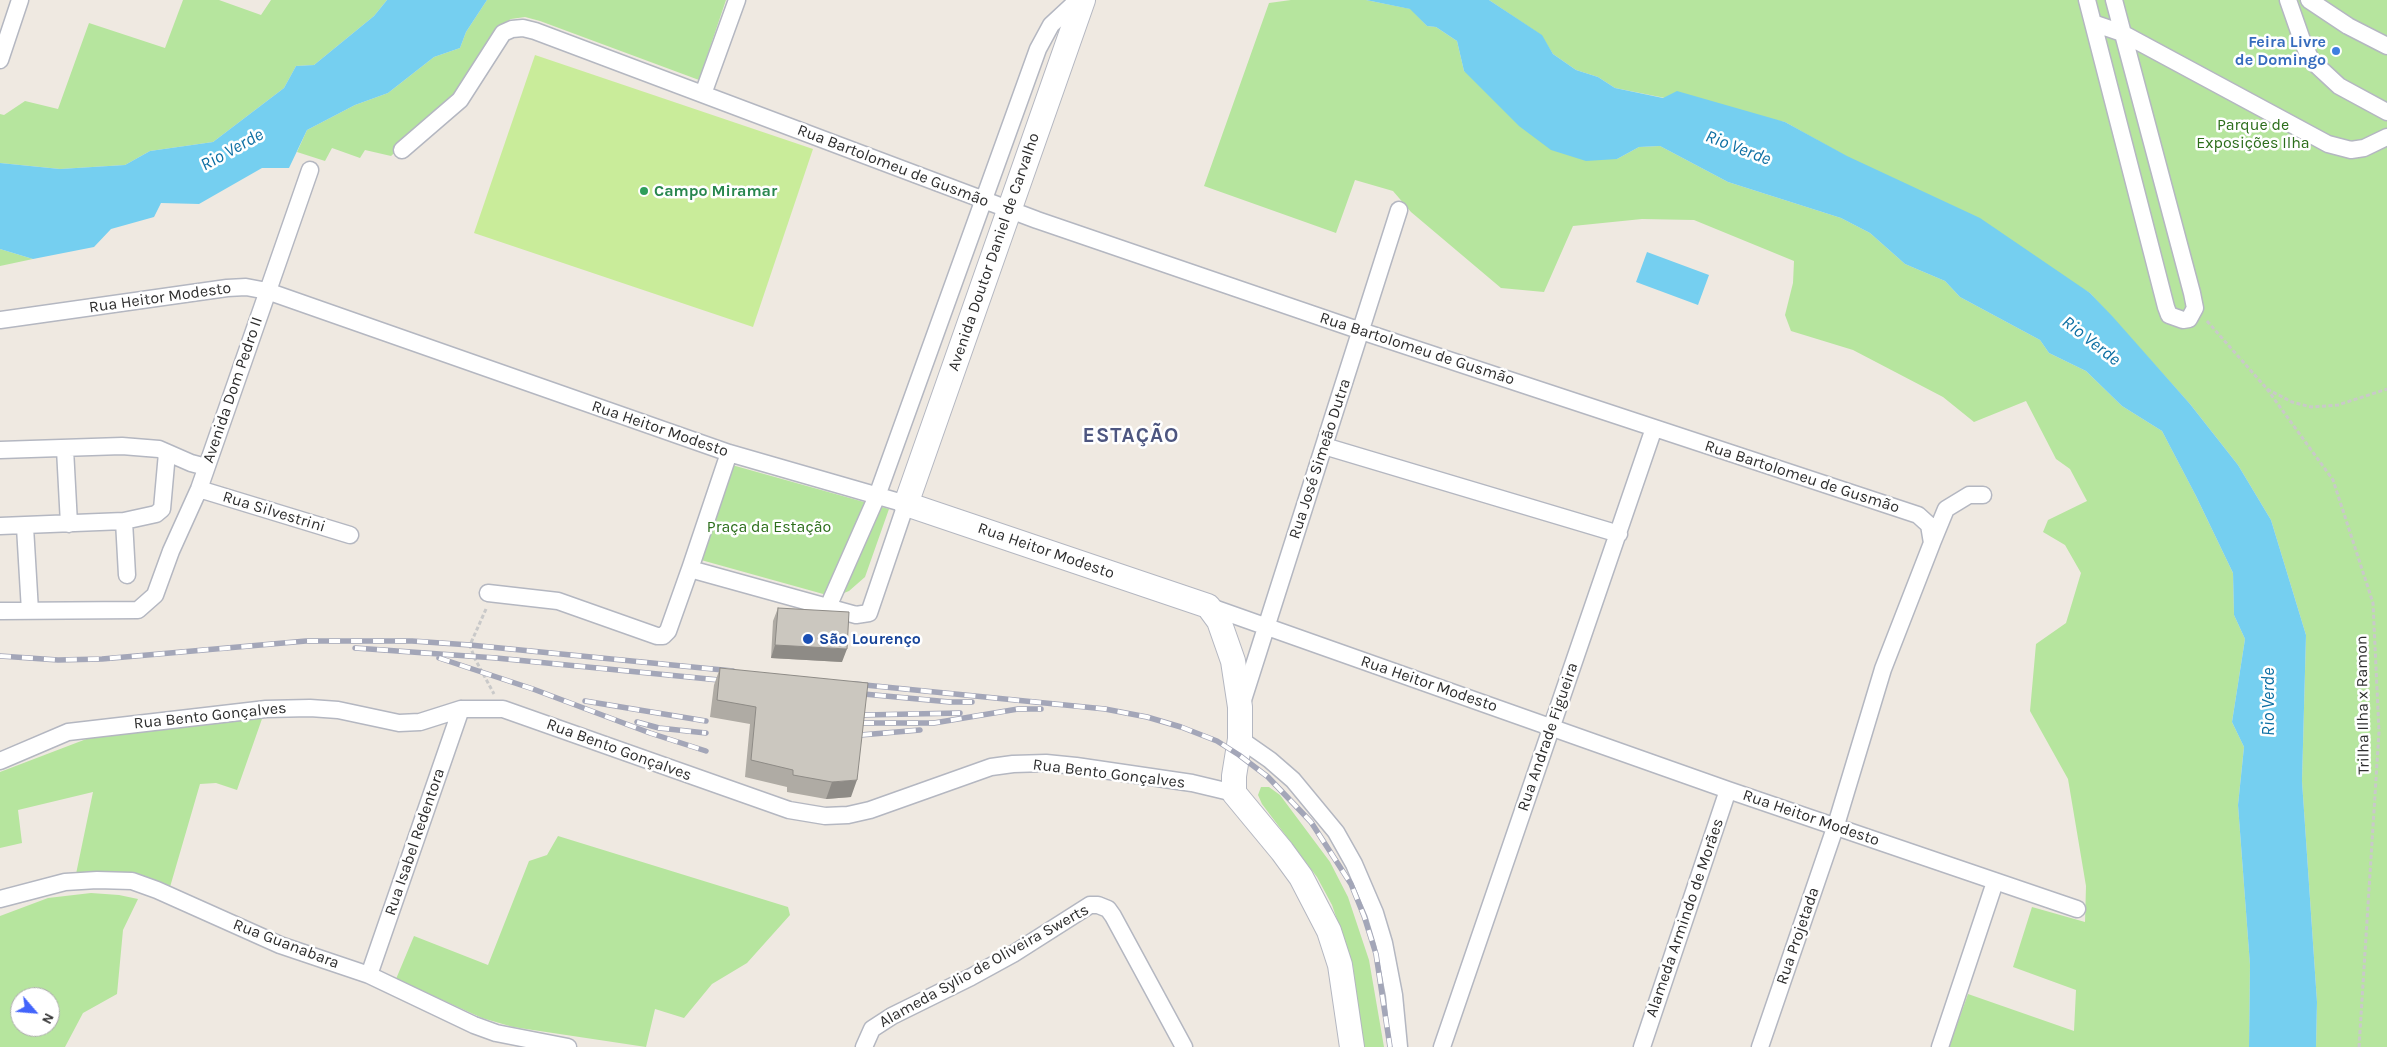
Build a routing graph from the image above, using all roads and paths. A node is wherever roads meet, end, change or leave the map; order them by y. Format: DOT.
graph roads {
  1 [pos="20,0"];
  2 [pos="737,0"];
  3 [pos="1078,0"];
  4 [pos="1084,0"];
  5 [pos="2087,0"];
  6 [pos="2114,0"];
  7 [pos="2288,0"];
  8 [pos="2309,0"];
  9 [pos="2093,23"];
  10 [pos="2122,33"];
  11 [pos="2387,46"];
  12 [pos="0,60"];
  13 [pos="703,94"];
  14 [pos="2387,112"];
  15 [pos="2387,137"];
  16 [pos="402,150"];
  17 [pos="310,170"];
  18 [pos="984,200"];
  19 [pos="1009,209"];
  20 [pos="1399,210"];
  21 [pos="267,291"];
  22 [pos="2195,308"];
  23 [pos="0,320"];
  24 [pos="1360,331"];
  25 [pos="2267,390"];
  26 [pos="2387,390"];
  27 [pos="1654,428"];
  28 [pos="1324,446"];
  29 [pos="65,449"];
  30 [pos="0,450"];
  31 [pos="167,453"];
  32 [pos="729,453"];
  33 [pos="206,467"];
  34 [pos="198,488"];
  35 [pos="1983,495"];
  36 [pos="877,496"];
  37 [pos="906,504"];
  38 [pos="124,521"];
  39 [pos="69,524"];
  40 [pos="0,526"];
  41 [pos="24,527"];
  42 [pos="1619,534"];
  43 [pos="350,535"];
  44 [pos="1932,543"];
  45 [pos="690,569"];
  46 [pos="127,575"];
  47 [pos="488,594"];
  48 [pos="1208,606"];
  49 [pos="828,607"];
  50 [pos="30,611"];
  51 [pos="0,612"];
  52 [pos="1266,628"];
  53 [pos="503,708"];
  54 [pos="1240,708"];
  55 [pos="461,709"];
  56 [pos="1552,727"];
  57 [pos="1240,740"];
  58 [pos="0,761"];
  59 [pos="1728,790"];
  60 [pos="1234,793"];
  61 [pos="1836,825"];
  62 [pos="1995,882"];
  63 [pos="0,899"];
  64 [pos="2077,909"];
  65 [pos="369,976"];
  66 [pos="568,1047"];
  67 [pos="864,1047"];
  68 [pos="1184,1047"];
  69 [pos="1352,1047"];
  70 [pos="1399,1047"];
  71 [pos="1442,1047"];
  72 [pos="1642,1047"];
  73 [pos="1760,1047"];
  74 [pos="1940,1047"];
  75 [pos="2359,1047"];
  1 -- 12 [label="street"];
  2 -- 13 [label="street"];
  3 -- 18 [label="street"];
  4 -- 19 [label="main road, Avenida Doutor Daniel de Carvalho"];
  5 -- 9 [label="street"];
  6 -- 10 [label="street"];
  7 -- 14 [label="street"];
  8 -- 11 [label="street"];
  9 -- 10 [label="street"];
  9 -- 22 [label="street"];
  10 -- 15 [label="street"];
  10 -- 22 [label="street"];
  13 -- 16 [label="street, Rua Bartolomeu de Gusmão"];
  13 -- 18 [label="street, Rua Bartolomeu de Gusmão"];
  17 -- 21 [label="street, Avenida Dom Pedro II"];
  18 -- 19 [label="street, Rua Bartolomeu de Gusmão"];
  18 -- 36 [label="street"];
  19 -- 24 [label="street, Rua Bartolomeu de Gusmão"];
  19 -- 37 [label="main road, Avenida Doutor Daniel de Carvalho"];
  20 -- 24 [label="street, Rua José Simeão Dutra"];
  21 -- 23 [label="street, Rua Heitor Modesto"];
  21 -- 32 [label="street, Rua Heitor Modesto"];
  21 -- 33 [label="street, Avenida Dom Pedro II"];
  22 -- 25 [label="path, Trilha Ilha x Ramon"];
  24 -- 27 [label="street, Rua Bartolomeu de Gusmão"];
  24 -- 28 [label="street, Rua José Simeão Dutra"];
  25 -- 26 [label="path"];
  25 -- 75 [label="path, Trilha Ilha x Ramon"];
  27 -- 42 [label="street, Rua Andrade Figueira"];
  27 -- 44 [label="street, Rua Bartolomeu de Gusmão"];
  28 -- 42 [label="street"];
  28 -- 52 [label="street, Rua José Simeão Dutra"];
  29 -- 30 [label="street"];
  29 -- 31 [label="street"];
  29 -- 39 [label="street"];
  31 -- 33 [label="street"];
  31 -- 38 [label="street"];
  32 -- 36 [label="street, Rua Heitor Modesto"];
  32 -- 45 [label="street"];
  33 -- 34 [label="street, Avenida Dom Pedro II"];
  34 -- 43 [label="street, Rua Silvestrini"];
  34 -- 50 [label="street, Avenida Dom Pedro II"];
  35 -- 44 [label="street"];
  36 -- 37 [label="street, Rua Heitor Modesto"];
  36 -- 49 [label="street"];
  37 -- 48 [label="main road, Rua Heitor Modesto"];
  37 -- 49 [label="street"];
  38 -- 39 [label="street"];
  38 -- 46 [label="street"];
  39 -- 41 [label="street"];
  40 -- 41 [label="street"];
  41 -- 50 [label="street"];
  42 -- 56 [label="street, Rua Andrade Figueira"];
  44 -- 61 [label="street"];
  45 -- 47 [label="street"];
  45 -- 49 [label="street"];
  47 -- 53 [label="path"];
  48 -- 52 [label="street, Rua Heitor Modesto"];
  48 -- 54 [label="main road, Rua José Simeão Dutra"];
  50 -- 51 [label="street, Avenida Dom Pedro II"];
  52 -- 54 [label="street, Rua José Simeão Dutra"];
  52 -- 56 [label="street, Rua Heitor Modesto"];
  53 -- 55 [label="street, Rua Bento Gonçalves"];
  53 -- 60 [label="street, Rua Bento Gonçalves"];
  54 -- 57 [label="main road, Rua José Simeão Dutra"];
  55 -- 58 [label="street, Rua Bento Gonçalves"];
  55 -- 65 [label="street, Rua Isabel Redentora"];
  56 -- 59 [label="street, Rua Heitor Modesto"];
  56 -- 71 [label="street, Rua Andrade Figueira"];
  57 -- 60 [label="main road, Rua José Simeão Dutra"];
  57 -- 70 [label="street"];
  59 -- 61 [label="street, Rua Heitor Modesto"];
  59 -- 72 [label="street, Alameda Armindo de Morães"];
  60 -- 69 [label="main road"];
  61 -- 62 [label="street, Rua Heitor Modesto"];
  61 -- 73 [label="street, Rua Projetada"];
  62 -- 64 [label="street, Rua Heitor Modesto"];
  62 -- 74 [label="street"];
  63 -- 65 [label="street, Rua Guanabara"];
  65 -- 66 [label="street, Rua Guanabara"];
  67 -- 68 [label="street, Alameda Sylio de Oliveira Swerts"];
}
